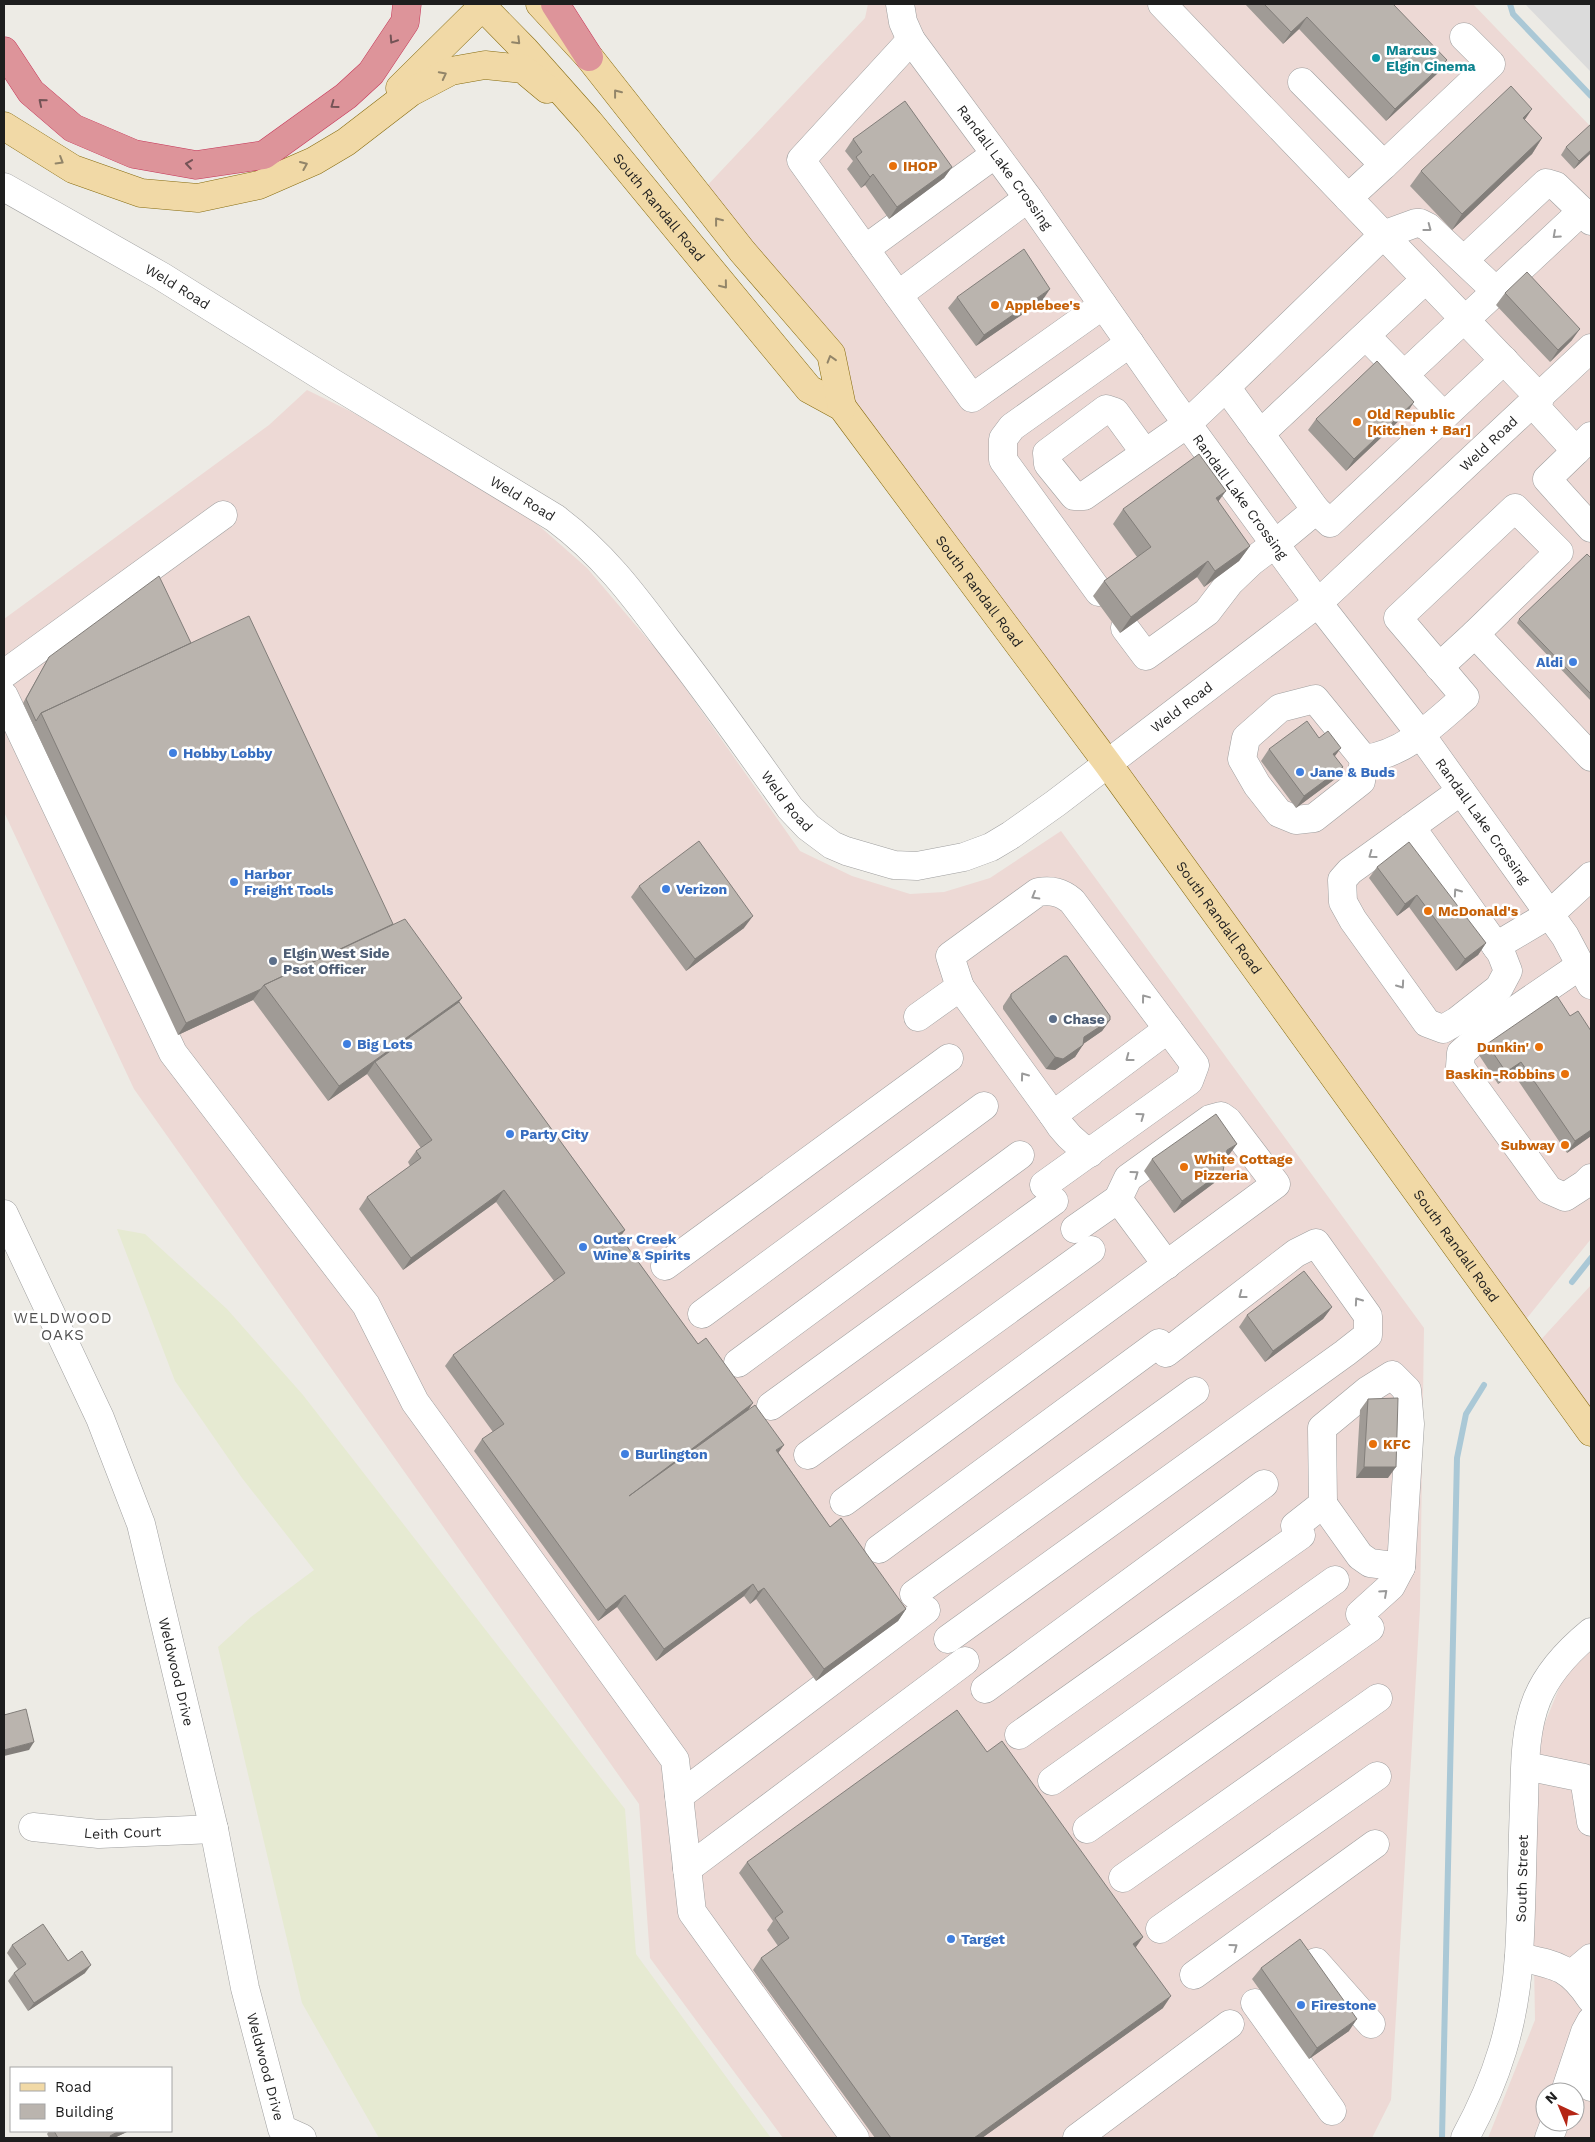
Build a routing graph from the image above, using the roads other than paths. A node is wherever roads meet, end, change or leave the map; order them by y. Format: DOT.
graph roads {
  1 [pos="407,4"];
  2 [pos="540,4"];
  3 [pos="555,4"];
  4 [pos="900,4"];
  5 [pos="1162,4"];
  6 [pos="482,5"];
  7 [pos="1464,37"];
  8 [pos="911,40"];
  9 [pos="4,51"];
  10 [pos="589,58"];
  11 [pos="1302,82"];
  12 [pos="590,122"];
  13 [pos="4,126"];
  14 [pos="346,142"];
  15 [pos="994,155"];
  16 [pos="1384,165"];
  17 [pos="4,187"];
  18 [pos="1028,198"];
  19 [pos="1348,198"];
  20 [pos="1587,216"];
  21 [pos="1384,235"];
  22 [pos="865,249"];
  23 [pos="1464,260"];
  24 [pos="1426,279"];
  25 [pos="1496,291"];
  26 [pos="898,295"];
  27 [pos="1103,305"];
  28 [pos="1465,320"];
  29 [pos="1366,336"];
  30 [pos="1130,343"];
  31 [pos="1591,348"];
  32 [pos="1504,360"];
  33 [pos="1404,375"];
  34 [pos="1226,388"];
  35 [pos="1536,401"];
  36 [pos="842,406"];
  37 [pos="1444,416"];
  38 [pos="1187,424"];
  39 [pos="1260,434"];
  40 [pos="1584,444"];
  41 [pos="1145,453"];
  42 [pos="1316,510"];
  43 [pos="223,516"];
  44 [pos="1591,528"];
  45 [pos="1275,544"];
  46 [pos="1099,592"];
  47 [pos="1318,603"];
  48 [pos="1125,628"];
  49 [pos="1475,634"];
  50 [pos="1439,667"];
  51 [pos="4,674"];
  52 [pos="4,696"];
  53 [pos="1421,735"];
  54 [pos="1591,757"];
  55 [pos="1364,759"];
  56 [pos="1108,764"];
  57 [pos="1461,791"];
  58 [pos="1411,827"];
  59 [pos="1591,876"];
  60 [pos="1550,914"];
  61 [pos="1496,946"];
  62 [pos="1588,977"];
  63 [pos="960,987"];
  64 [pos="918,1017"];
  65 [pos="1168,1029"];
  66 [pos="949,1058"];
  67 [pos="984,1106"];
  68 [pos="1052,1115"];
  69 [pos="1090,1153"];
  70 [pos="1020,1155"];
  71 [pos="1591,1178"];
  72 [pos="1118,1199"];
  73 [pos="4,1214"];
  74 [pos="1167,1265"];
  75 [pos="665,1266"];
  76 [pos="702,1314"];
  77 [pos="738,1363"];
  78 [pos="1195,1391"];
  79 [pos="771,1406"];
  80 [pos="1591,1432"];
  81 [pos="808,1455"];
  82 [pos="1264,1484"];
  83 [pos="844,1502"];
  84 [pos="1322,1504"];
  85 [pos="879,1549"];
  86 [pos="1401,1567"];
  87 [pos="1334,1580"];
  88 [pos="1591,1632"];
  89 [pos="948,1639"];
  90 [pos="965,1662"];
  91 [pos="985,1689"];
  92 [pos="1378,1698"];
  93 [pos="1019,1735"];
  94 [pos="1526,1766"];
  95 [pos="1588,1773"];
  96 [pos="1376,1776"];
  97 [pos="1052,1781"];
  98 [pos="679,1796"];
  99 [pos="1591,1822"];
  100 [pos="33,1828"];
  101 [pos="1087,1829"];
  102 [pos="214,1830"];
  103 [pos="1375,1844"];
  104 [pos="687,1870"];
  105 [pos="1123,1878"];
  106 [pos="1160,1929"];
  107 [pos="1519,1956"];
  108 [pos="1316,1962"];
  109 [pos="1582,1966"];
  110 [pos="1194,1975"];
  111 [pos="1591,1999"];
  112 [pos="1255,2003"];
  113 [pos="1591,2021"];
  114 [pos="1230,2024"];
  115 [pos="1370,2024"];
  116 [pos="1574,2064"];
  117 [pos="1568,2082"];
  118 [pos="1591,2087"];
  119 [pos="1332,2110"];
  120 [pos="289,2135"];
  121 [pos="854,2138"];
  122 [pos="1077,2138"];
  123 [pos="1465,2138"];
  1 -- 9 [label="highway, one-way"];
  2 -- 10 [label="main road, South Randall Road"];
  3 -- 10 [label="highway"];
  4 -- 8 [label="street, Randall Lake Crossing"];
  5 -- 19 [label="street"];
  6 -- 12 [label="main road, South Randall Road, one-way"];
  6 -- 14 [label="main road"];
  7 -- 16 [label="street"];
  8 -- 15 [label="street, Randall Lake Crossing"];
  8 -- 22 [label="street"];
  36 -- 10 [label="main road, South Randall Road, one-way"];
  11 -- 16 [label="street"];
  14 -- 12 [label="main road, one-way"];
  12 -- 36 [label="main road, South Randall Road, one-way"];
  13 -- 14 [label="main road, one-way"];
  15 -- 18 [label="street, Randall Lake Crossing"];
  15 -- 22 [label="street"];
  16 -- 19 [label="street"];
  17 -- 56 [label="street, Weld Road"];
  18 -- 26 [label="street"];
  18 -- 27 [label="street, Randall Lake Crossing"];
  19 -- 21 [label="street"];
  20 -- 23 [label="street"];
  20 -- 25 [label="street, one-way"];
  21 -- 23 [label="street, one-way"];
  21 -- 24 [label="street"];
  21 -- 34 [label="street"];
  22 -- 26 [label="street"];
  23 -- 25 [label="street"];
  24 -- 28 [label="street"];
  24 -- 29 [label="street"];
  25 -- 28 [label="street"];
  26 -- 27 [label="street"];
  27 -- 30 [label="street, Randall Lake Crossing"];
  28 -- 32 [label="street"];
  28 -- 33 [label="street"];
  29 -- 33 [label="street"];
  29 -- 39 [label="street"];
  30 -- 38 [label="street, Randall Lake Crossing"];
  30 -- 46 [label="street"];
  31 -- 35 [label="street, Weld Road"];
  32 -- 35 [label="street"];
  32 -- 37 [label="street"];
  33 -- 37 [label="street"];
  34 -- 38 [label="street"];
  34 -- 39 [label="street"];
  35 -- 40 [label="street"];
  35 -- 47 [label="street, Weld Road"];
  36 -- 56 [label="main road, South Randall Road"];
  37 -- 42 [label="street"];
  38 -- 41 [label="street"];
  38 -- 45 [label="street, Randall Lake Crossing"];
  39 -- 42 [label="street"];
  40 -- 44 [label="street"];
  42 -- 45 [label="street"];
  43 -- 51 [label="street"];
  45 -- 47 [label="street, Randall Lake Crossing"];
  45 -- 48 [label="street"];
  47 -- 53 [label="street, Randall Lake Crossing"];
  47 -- 56 [label="street, Weld Road"];
  49 -- 50 [label="street"];
  49 -- 50 [label="street"];
  49 -- 54 [label="street"];
  50 -- 53 [label="street"];
  52 -- 98 [label="street"];
  53 -- 55 [label="street"];
  53 -- 57 [label="street, Randall Lake Crossing"];
  55 -- 55 [label="street"];
  56 -- 80 [label="main road, South Randall Road"];
  57 -- 58 [label="street"];
  57 -- 60 [label="street, Randall Lake Crossing"];
  61 -- 58 [label="street, one-way"];
  58 -- 61 [label="street, one-way"];
  59 -- 60 [label="street"];
  60 -- 61 [label="street"];
  60 -- 62 [label="street, Randall Lake Crossing"];
  62 -- 71 [label="street"];
  63 -- 64 [label="street"];
  65 -- 63 [label="street, one-way"];
  68 -- 63 [label="street, one-way"];
  65 -- 68 [label="street, one-way"];
  69 -- 65 [label="street, one-way"];
  66 -- 75 [label="street"];
  67 -- 76 [label="street"];
  68 -- 69 [label="street"];
  69 -- 79 [label="street"];
  70 -- 77 [label="street"];
  72 -- 74 [label="street"];
  72 -- 74 [label="street, one-way"];
  72 -- 81 [label="street"];
  73 -- 102 [label="street, Weldwood Drive"];
  74 -- 83 [label="street"];
  78 -- 98 [label="street"];
  82 -- 91 [label="street"];
  84 -- 86 [label="street"];
  84 -- 86 [label="street"];
  84 -- 93 [label="street"];
  89 -- 85 [label="street, one-way"];
  101 -- 86 [label="street, one-way"];
  87 -- 97 [label="street"];
  88 -- 94 [label="street, South Street"];
  90 -- 104 [label="street"];
  92 -- 105 [label="street"];
  94 -- 95 [label="street"];
  94 -- 107 [label="street, South Street"];
  95 -- 99 [label="street"];
  96 -- 106 [label="street"];
  98 -- 104 [label="street"];
  100 -- 102 [label="street, Leith Court"];
  102 -- 120 [label="street, Weldwood Drive"];
  110 -- 103 [label="street, one-way"];
  104 -- 121 [label="street"];
  107 -- 109 [label="street"];
  107 -- 123 [label="street, South Street"];
  108 -- 115 [label="street"];
  109 -- 111 [label="street"];
  112 -- 119 [label="street"];
  113 -- 116 [label="street"];
  114 -- 122 [label="street"];
  116 -- 117 [label="street"];
  116 -- 118 [label="street"];
}
